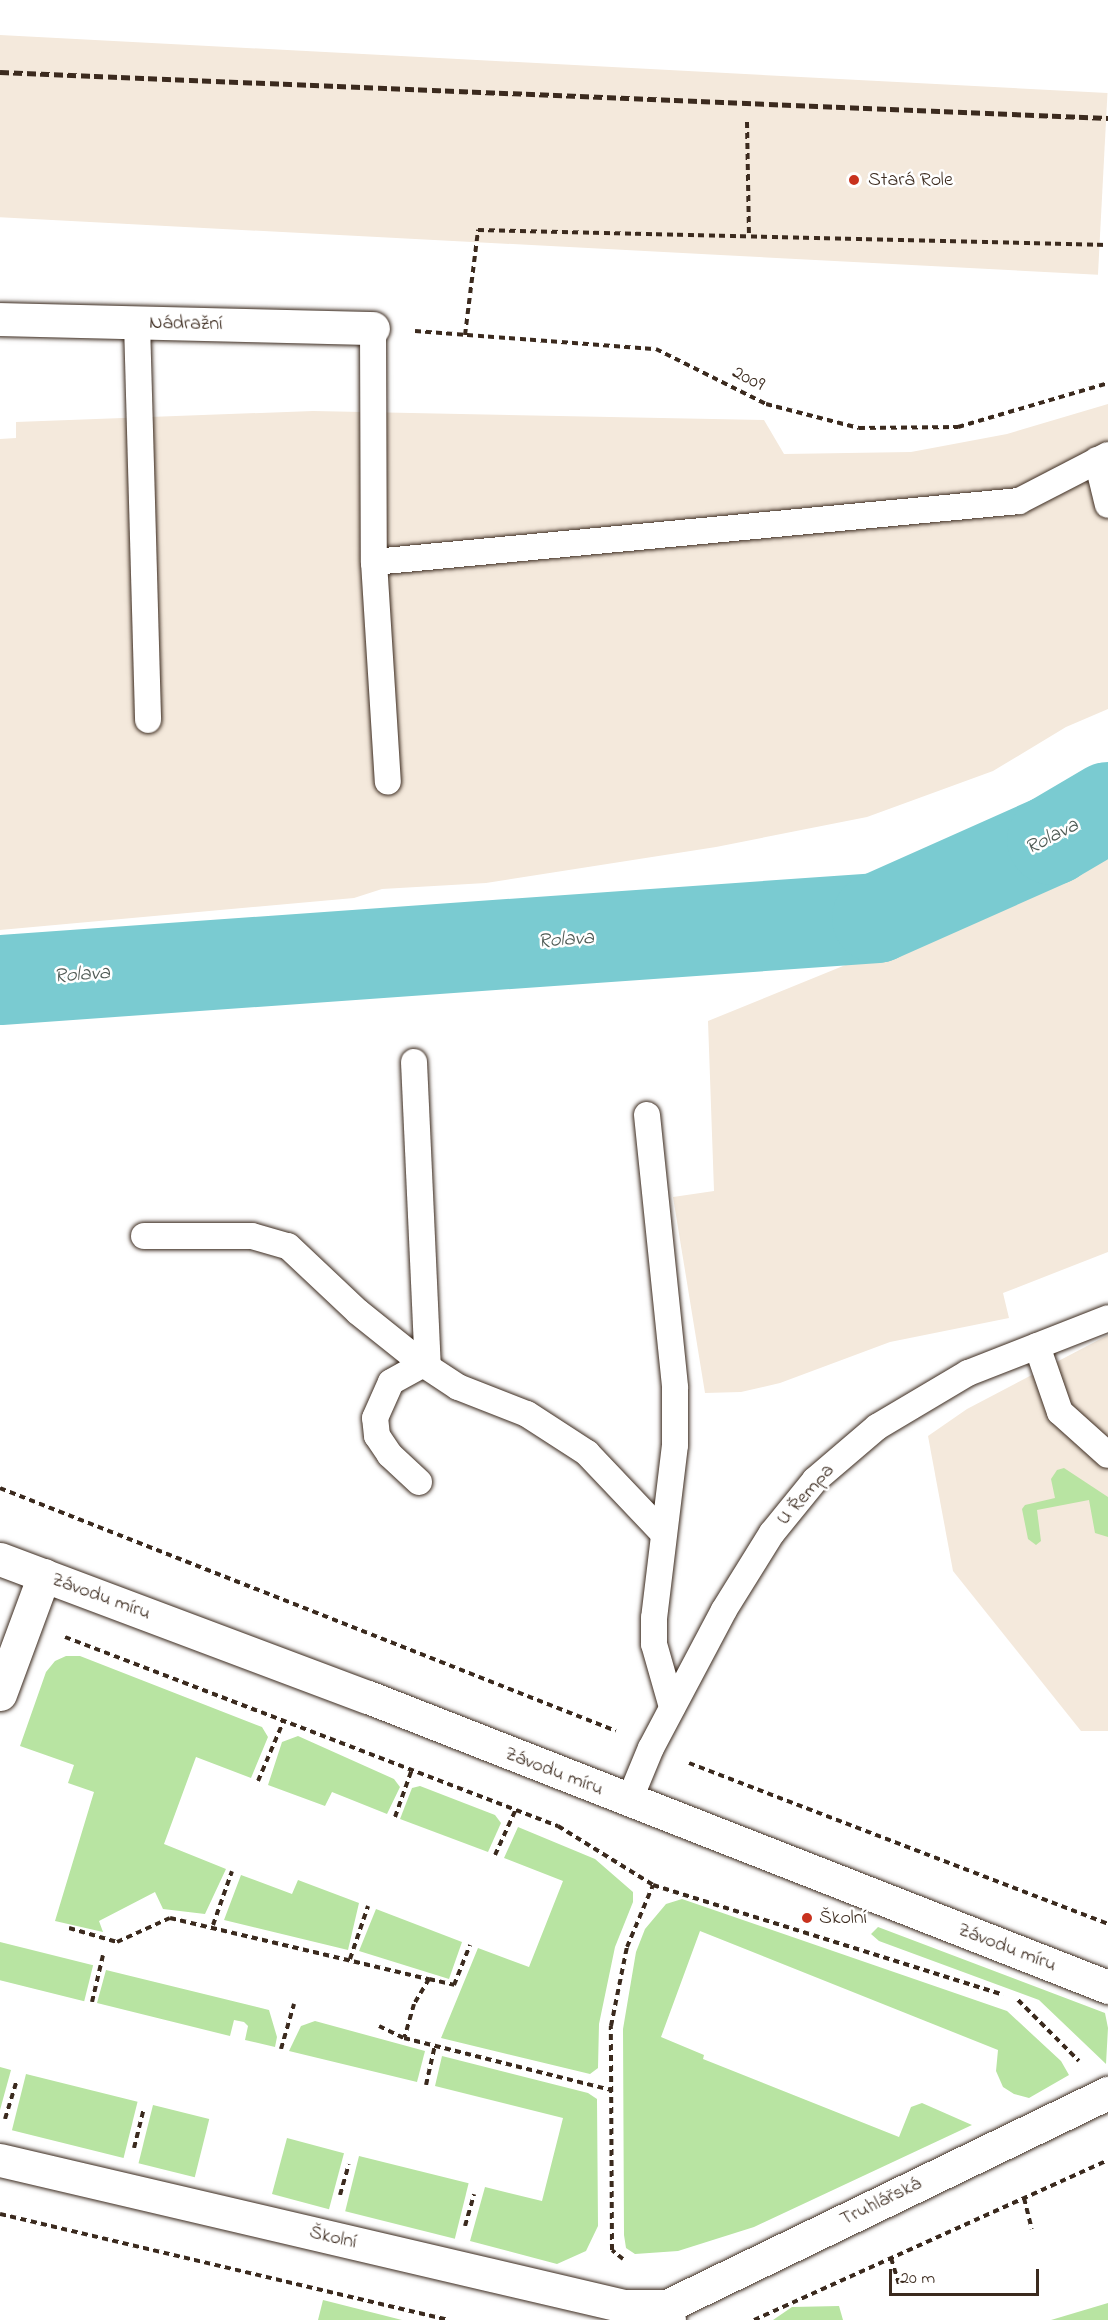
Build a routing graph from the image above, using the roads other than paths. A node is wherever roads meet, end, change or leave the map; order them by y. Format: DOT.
graph roads {
  1 [pos="0,319"];
  2 [pos="137,322"];
  3 [pos="373,328"];
  4 [pos="1103,458"];
  5 [pos="1108,505"];
  6 [pos="374,562"];
  7 [pos="148,720"];
  8 [pos="388,782"];
  9 [pos="414,1062"];
  10 [pos="646,1115"];
  11 [pos="144,1236"];
  12 [pos="1108,1317"];
  13 [pos="1037,1346"];
  14 [pos="425,1366"];
  15 [pos="1108,1455"];
  16 [pos="418,1482"];
  17 [pos="663,1533"];
  18 [pos="0,1559"];
  19 [pos="44,1575"];
  20 [pos="0,1694"];
  21 [pos="672,1707"];
  22 [pos="629,1801"];
  23 [pos="1108,1987"];
  24 [pos="1108,2093"];
  25 [pos="0,2160"];
  26 [pos="668,2313"];
  1 -- 2 [label="street, Nádražní"];
  2 -- 3 [label="street, Nádražní"];
  2 -- 7 [label="lane"];
  3 -- 6 [label="lane"];
  4 -- 5 [label="lane"];
  4 -- 6 [label="lane"];
  6 -- 8 [label="lane"];
  9 -- 14 [label="lane"];
  10 -- 17 [label="lane"];
  11 -- 14 [label="lane"];
  12 -- 13 [label="lane, U Řempa"];
  13 -- 15 [label="lane"];
  13 -- 21 [label="lane, U Řempa"];
  14 -- 16 [label="lane"];
  14 -- 17 [label="lane"];
  17 -- 21 [label="lane"];
  18 -- 19 [label="street, Závodu míru"];
  19 -- 20 [label="street"];
  19 -- 22 [label="street, Závodu míru"];
  21 -- 22 [label="lane, U Řempa"];
  22 -- 23 [label="street, Závodu míru"];
  24 -- 26 [label="street, Truhlářská"];
  25 -- 26 [label="street, Školní"];
}
